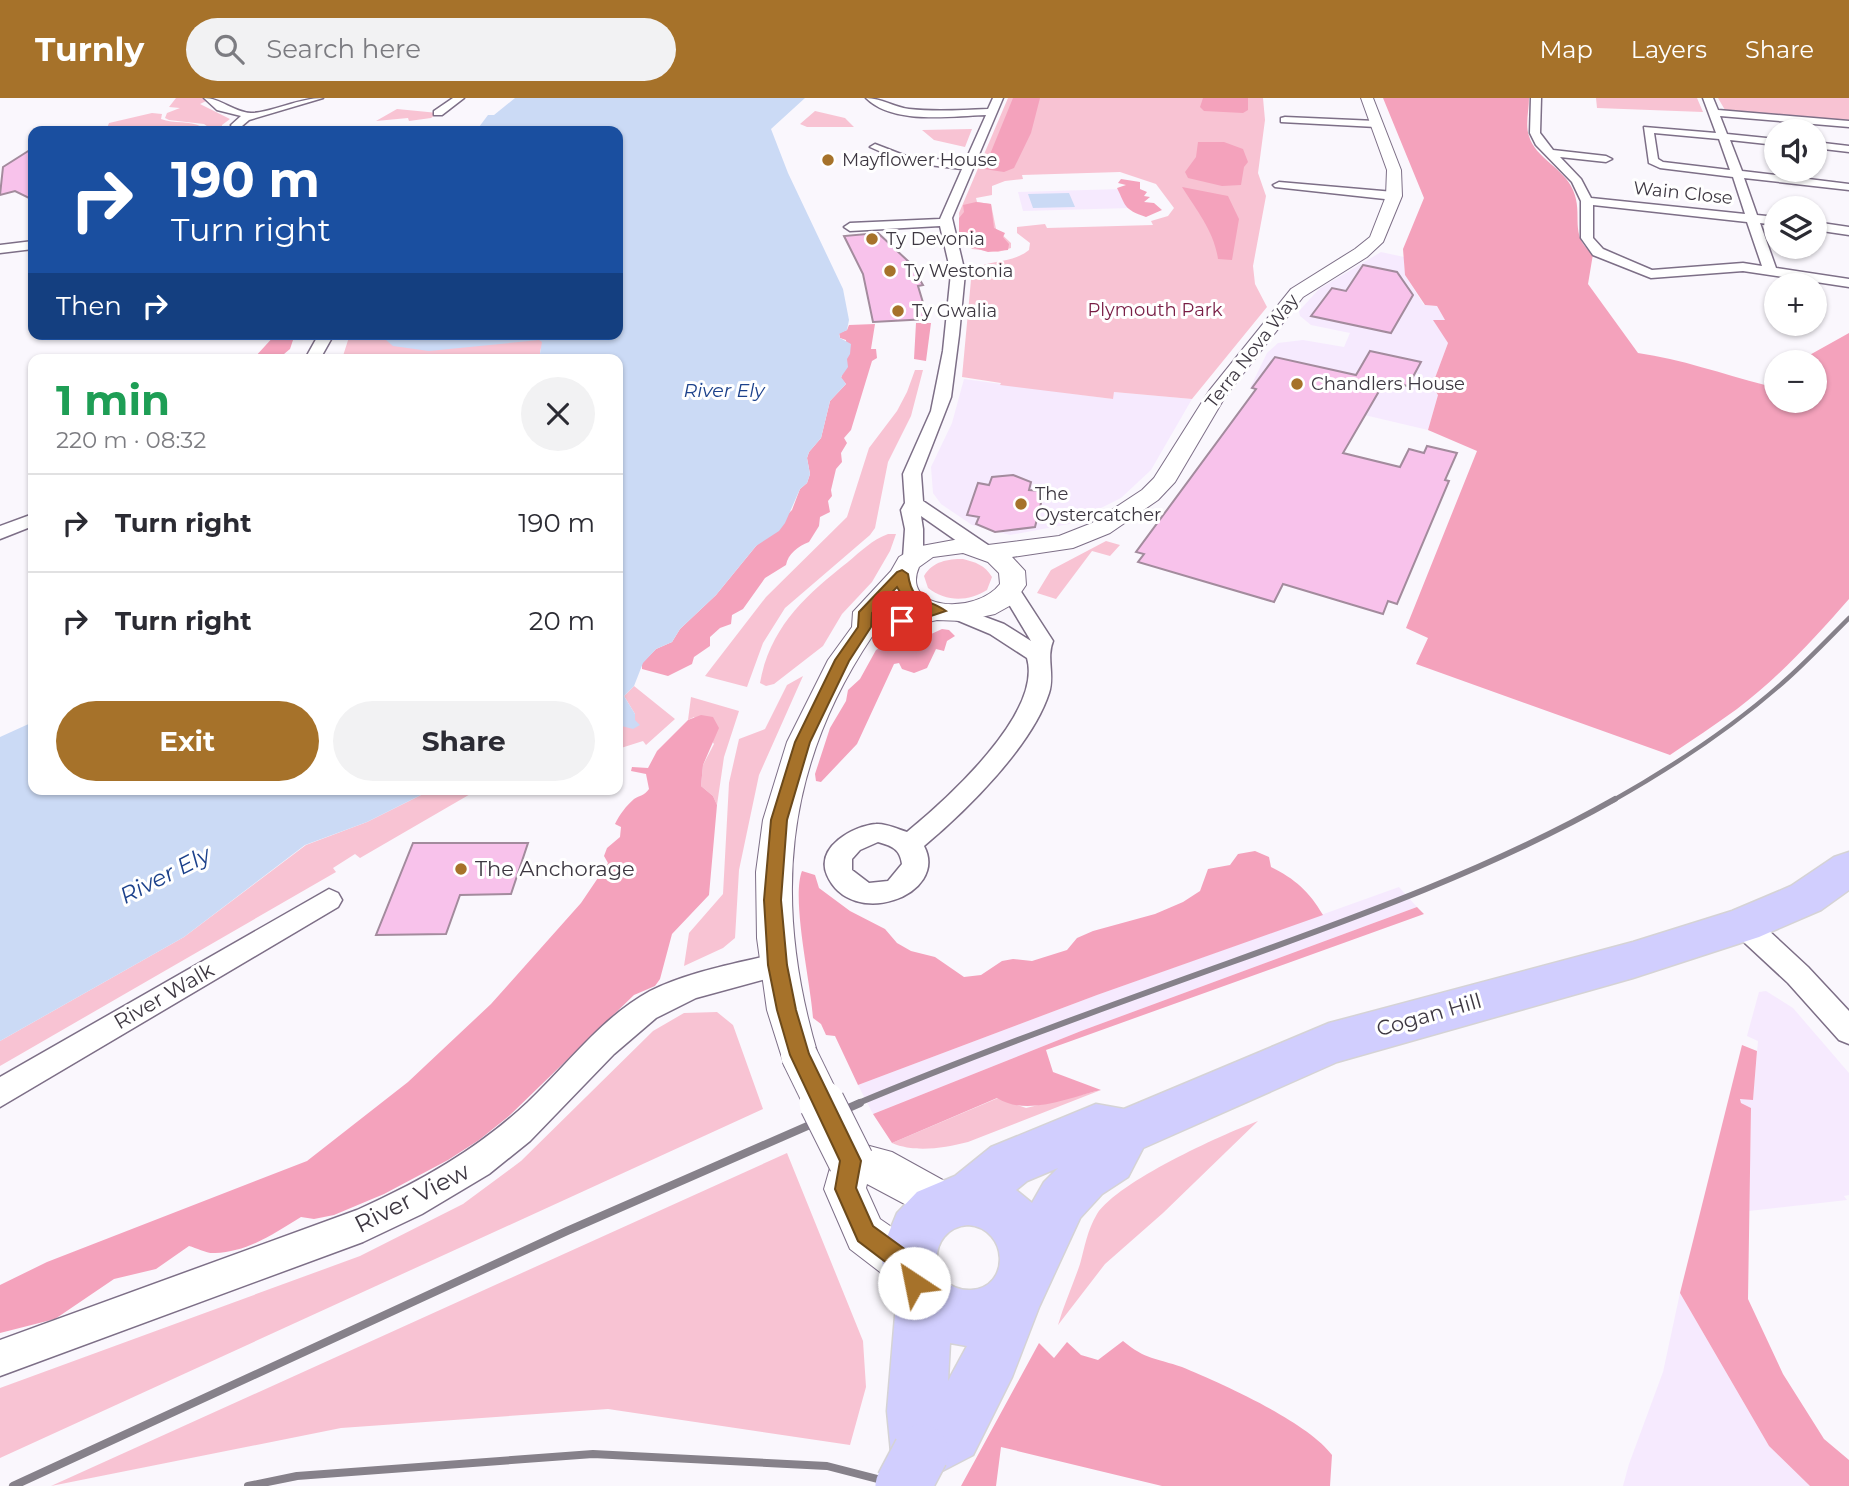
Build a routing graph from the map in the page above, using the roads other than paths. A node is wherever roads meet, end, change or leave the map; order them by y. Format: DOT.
graph roads {
  1 [pos="209,98"];
  2 [pos="318,98"];
  3 [pos="459,98"];
  4 [pos="871,98"];
  5 [pos="998,98"];
  6 [pos="1367,98"];
  7 [pos="1536,98"];
  8 [pos="1708,98"];
  9 [pos="992,112"];
  10 [pos="438,113"];
  11 [pos="1715,113"];
  12 [pos="252,116"];
  13 [pos="1285,119"];
  14 [pos="1376,124"];
  15 [pos="1849,124"];
  16 [pos="236,126"];
  17 [pos="1724,137"];
  18 [pos="1764,141"];
  19 [pos="1827,146"];
  20 [pos="875,147"];
  21 [pos="1849,149"];
  22 [pos="1549,153"];
  23 [pos="904,159"];
  24 [pos="1606,159"];
  25 [pos="888,166"];
  26 [pos="967,166"];
  27 [pos="1738,176"];
  28 [pos="1279,185"];
  29 [pos="1849,187"];
  30 [pos="1394,196"];
  31 [pos="1587,201"];
  32 [pos="1752,218"];
  33 [pos="1764,220"];
  34 [pos="946,222"];
  35 [pos="1827,227"];
  36 [pos="850,228"];
  37 [pos="1849,230"];
  38 [pos="28,238"];
  39 [pos="0,242"];
  40 [pos="28,246"];
  41 [pos="0,249"];
  42 [pos="1770,271"];
  43 [pos="1651,274"];
  44 [pos="1849,283"];
  45 [pos="1637,286"];
  46 [pos="914,503"];
  47 [pos="28,522"];
  48 [pos="0,533"];
  49 [pos="1063,543"];
  50 [pos="985,550"];
  51 [pos="907,566"];
  52 [pos="1013,586"];
  53 [pos="947,611"];
  54 [pos="864,627"];
  55 [pos="1037,653"];
  56 [pos="909,844"];
  57 [pos="1849,868"];
  58 [pos="329,900"];
  59 [pos="1744,925"];
  60 [pos="778,965"];
  61 [pos="1849,1031"];
  62 [pos="0,1093"];
  63 [pos="1125,1132"];
  64 [pos="851,1161"];
  65 [pos="955,1202"];
  66 [pos="916,1282"];
  67 [pos="1021,1283"];
  68 [pos="0,1358"];
  69 [pos="912,1469"];
  1 -- 12 [label="street"];
  2 -- 12 [label="street"];
  3 -- 10 [label="street"];
  4 -- 9 [label="street"];
  5 -- 9 [label="street"];
  6 -- 14 [label="street, Terra Nova Way"];
  7 -- 22 [label="street"];
  8 -- 11 [label="street"];
  9 -- 26 [label="street"];
  11 -- 15 [label="street"];
  11 -- 17 [label="street"];
  12 -- 16 [label="street"];
  13 -- 14 [label="street"];
  14 -- 30 [label="street, Terra Nova Way"];
  17 -- 18 [label="street"];
  17 -- 27 [label="street"];
  17 -- 27 [label="street"];
  19 -- 21 [label="street"];
  20 -- 23 [label="street"];
  22 -- 24 [label="street"];
  22 -- 31 [label="street"];
  23 -- 25 [label="street"];
  23 -- 26 [label="street"];
  26 -- 34 [label="street"];
  27 -- 29 [label="street"];
  27 -- 32 [label="street"];
  28 -- 30 [label="street"];
  30 -- 49 [label="street, Terra Nova Way"];
  31 -- 32 [label="street, Wain Close"];
  31 -- 43 [label="street"];
  32 -- 33 [label="street, Wain Close"];
  32 -- 42 [label="street"];
  34 -- 36 [label="street"];
  34 -- 46 [label="street"];
  35 -- 37 [label="street"];
  38 -- 39 [label="street"];
  40 -- 41 [label="street"];
  42 -- 43 [label="street"];
  42 -- 44 [label="street"];
  43 -- 45 [label="street"];
  46 -- 50 [label="street"];
  46 -- 51 [label="street"];
  47 -- 48 [label="street"];
  49 -- 50 [label="street, Terra Nova Way"];
  49 -- 52 [label="street, Terra Nova Way"];
  50 -- 51 [label="street"];
  50 -- 52 [label="street"];
  51 -- 53 [label="street"];
  51 -- 54 [label="street"];
  52 -- 53 [label="street"];
  52 -- 55 [label="street"];
  53 -- 54 [label="street"];
  53 -- 55 [label="street"];
  54 -- 60 [label="street"];
  55 -- 56 [label="street"];
  57 -- 59 [label="main road, Cogan Hill"];
  58 -- 62 [label="street, River Walk"];
  59 -- 61 [label="street"];
  59 -- 63 [label="main road, Cogan Hill"];
  60 -- 64 [label="street, bridge"];
  60 -- 68 [label="street, River View"];
  63 -- 65 [label="main road, Cogan Hill"];
  63 -- 67 [label="main road, Cogan Hill"];
  64 -- 65 [label="street"];
  64 -- 66 [label="street"];
  65 -- 66 [label="main road, Cogan Hill"];
  65 -- 67 [label="main road, Cogan Hill"];
  66 -- 67 [label="main road, Cogan Hill"];
  66 -- 69 [label="main road, Cogan Hill"];
  67 -- 69 [label="main road, Cogan Hill"];
}
